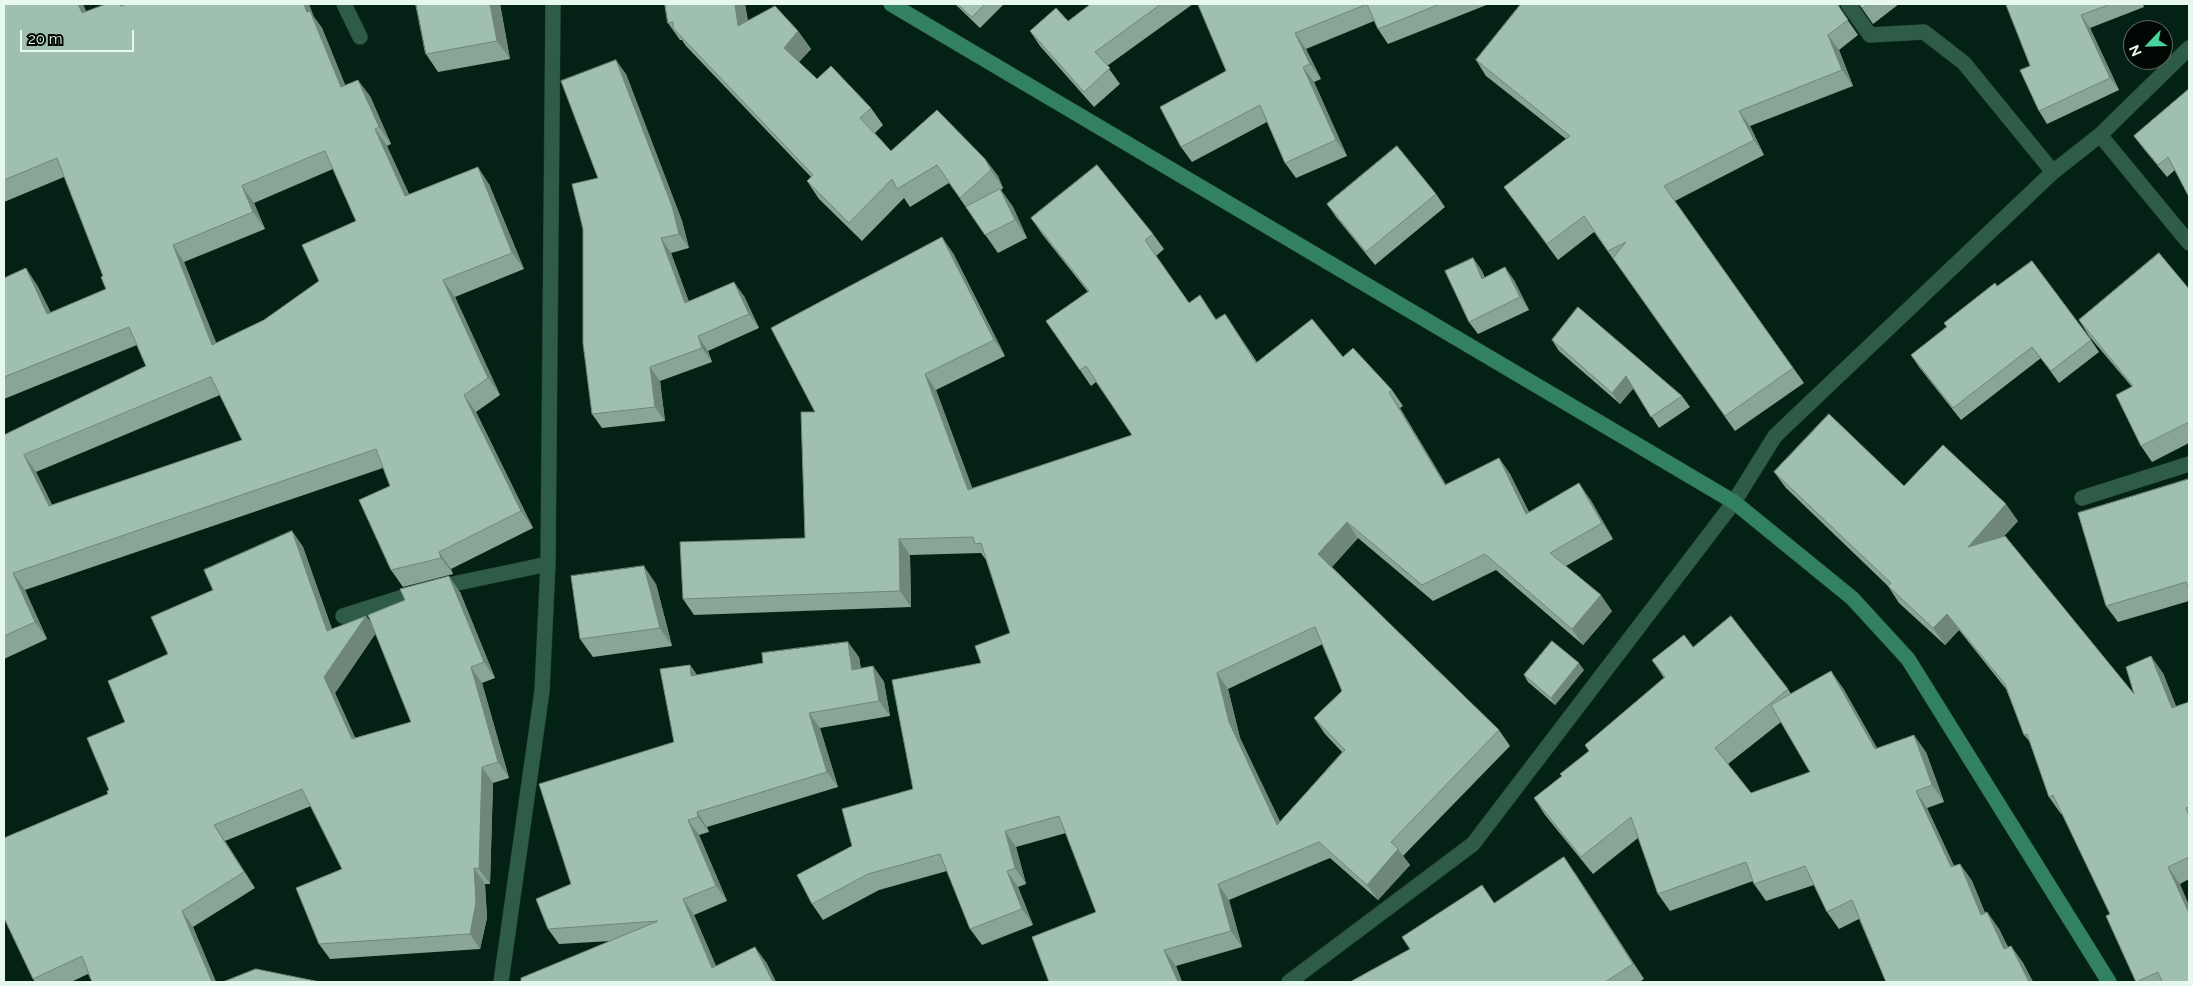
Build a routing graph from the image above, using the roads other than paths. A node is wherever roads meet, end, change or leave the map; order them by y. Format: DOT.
graph roads {
  1 [pos="344,4"];
  2 [pos="553,4"];
  3 [pos="890,4"];
  4 [pos="1848,4"];
  5 [pos="360,37"];
  6 [pos="2189,48"];
  7 [pos="2100,135"];
  8 [pos="2053,172"];
  9 [pos="2189,243"];
  10 [pos="2189,464"];
  11 [pos="2082,498"];
  12 [pos="1734,502"];
  13 [pos="548,564"];
  14 [pos="343,616"];
  15 [pos="501,982"];
  16 [pos="1289,982"];
  17 [pos="2109,982"];
  1 -- 5 [label="street"];
  2 -- 13 [label="street"];
  3 -- 12 [label="street"];
  4 -- 8 [label="street"];
  6 -- 7 [label="street"];
  7 -- 8 [label="street"];
  7 -- 9 [label="street"];
  8 -- 12 [label="street"];
  10 -- 11 [label="street"];
  12 -- 16 [label="street"];
  12 -- 17 [label="street"];
  13 -- 14 [label="street"];
  13 -- 15 [label="street"];
}
